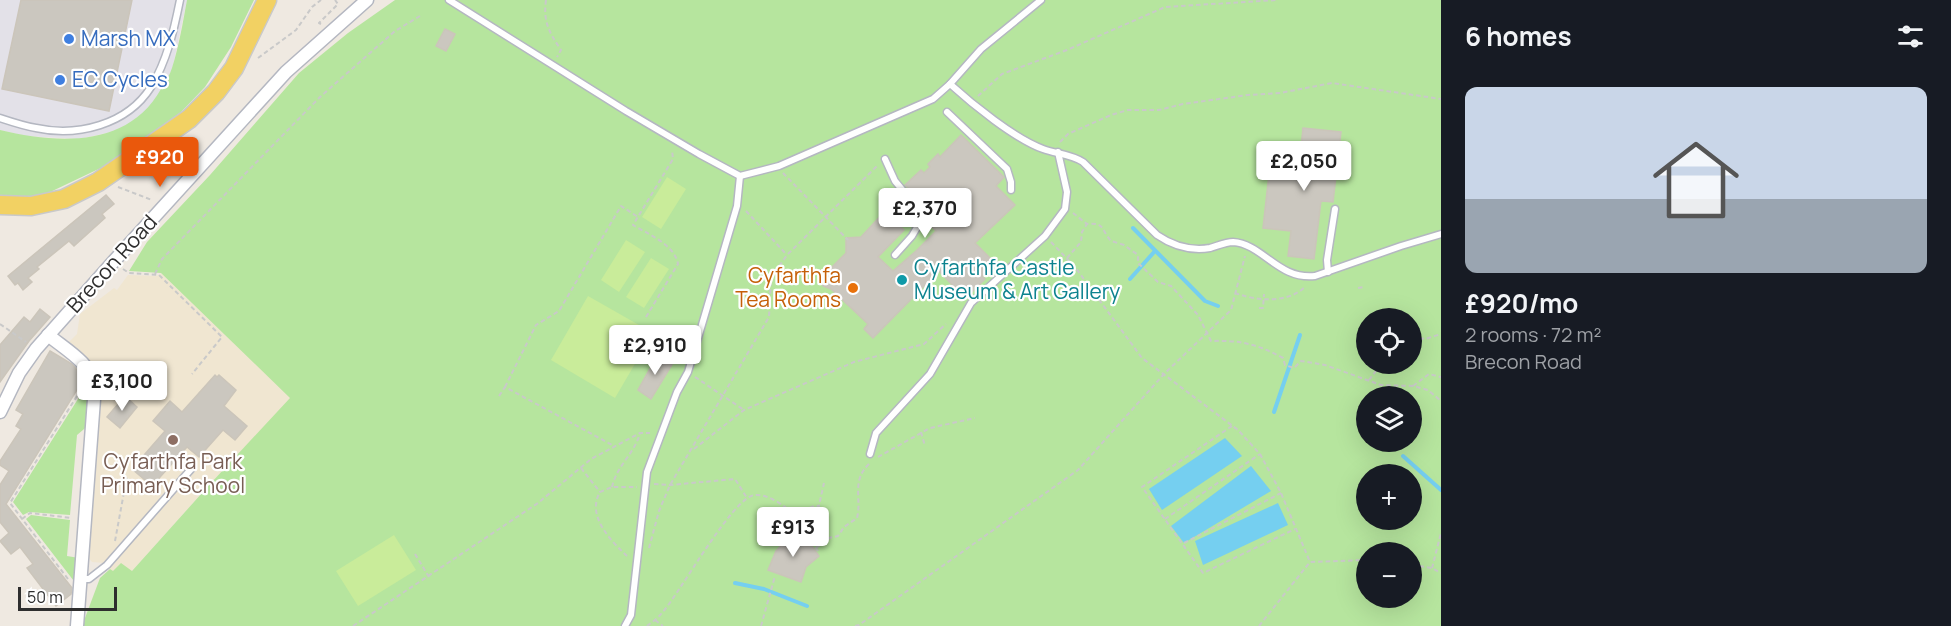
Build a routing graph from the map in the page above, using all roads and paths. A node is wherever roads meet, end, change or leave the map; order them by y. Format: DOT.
graph roads {
  1 [pos="180,0"];
  2 [pos="267,0"];
  3 [pos="321,0"];
  4 [pos="367,0"];
  5 [pos="448,0"];
  6 [pos="546,0"];
  7 [pos="1041,0"];
  8 [pos="1277,0"];
  9 [pos="420,16"];
  10 [pos="552,64"];
  11 [pos="234,68"];
  12 [pos="950,84"];
  13 [pos="975,98"];
  14 [pos="1441,99"];
  15 [pos="947,112"];
  16 [pos="0,118"];
  17 [pos="676,140"];
  18 [pos="1059,144"];
  19 [pos="1058,152"];
  20 [pos="885,159"];
  21 [pos="779,166"];
  22 [pos="740,176"];
  23 [pos="104,177"];
  24 [pos="1011,190"];
  25 [pos="737,206"];
  26 [pos="162,207"];
  27 [pos="1,208"];
  28 [pos="1065,209"];
  29 [pos="1335,209"];
  30 [pos="825,215"];
  31 [pos="638,217"];
  32 [pos="1087,224"];
  33 [pos="1441,234"];
  34 [pos="1045,236"];
  35 [pos="848,240"];
  36 [pos="1246,252"];
  37 [pos="787,255"];
  38 [pos="895,255"];
  39 [pos="1067,258"];
  40 [pos="114,261"];
  41 [pos="1328,272"];
  42 [pos="155,273"];
  43 [pos="1306,286"];
  44 [pos="1364,287"];
  45 [pos="1358,288"];
  46 [pos="1235,292"];
  47 [pos="1264,296"];
  48 [pos="1258,308"];
  49 [pos="646,317"];
  50 [pos="952,318"];
  51 [pos="0,324"];
  52 [pos="1206,334"];
  53 [pos="1441,334"];
  54 [pos="48,335"];
  55 [pos="1422,339"];
  56 [pos="24,340"];
  57 [pos="688,372"];
  58 [pos="91,373"];
  59 [pos="192,374"];
  60 [pos="1164,374"];
  61 [pos="1374,374"];
  62 [pos="1441,376"];
  63 [pos="1369,380"];
  64 [pos="1413,386"];
  65 [pos="505,387"];
  66 [pos="1422,388"];
  67 [pos="722,395"];
  68 [pos="499,396"];
  69 [pos="1441,401"];
  70 [pos="744,410"];
  71 [pos="0,412"];
  72 [pos="975,418"];
  73 [pos="1232,426"];
  74 [pos="921,432"];
  75 [pos="640,433"];
  76 [pos="662,433"];
  77 [pos="615,446"];
  78 [pos="925,446"];
  79 [pos="692,450"];
  80 [pos="870,454"];
  81 [pos="1260,454"];
  82 [pos="878,457"];
  83 [pos="869,464"];
  84 [pos="192,468"];
  85 [pos="581,468"];
  86 [pos="127,476"];
  87 [pos="824,483"];
  88 [pos="645,484"];
  89 [pos="669,485"];
  90 [pos="612,487"];
  91 [pos="600,492"];
  92 [pos="1281,493"];
  93 [pos="747,498"];
  94 [pos="819,506"];
  95 [pos="22,519"];
  96 [pos="86,519"];
  97 [pos="1165,519"];
  98 [pos="1295,529"];
  99 [pos="1441,533"];
  100 [pos="1184,543"];
  101 [pos="415,554"];
  102 [pos="647,557"];
  103 [pos="114,558"];
  104 [pos="1356,560"];
  105 [pos="1310,562"];
  106 [pos="636,563"];
  107 [pos="1422,566"];
  108 [pos="1432,568"];
  109 [pos="1441,573"];
  110 [pos="776,576"];
  111 [pos="429,577"];
  112 [pos="81,584"];
  113 [pos="655,620"];
  114 [pos="77,626"];
  115 [pos="353,626"];
  116 [pos="625,626"];
  117 [pos="646,626"];
  118 [pos="663,626"];
  119 [pos="761,626"];
  120 [pos="855,626"];
  121 [pos="1258,626"];
  1 -- 16 [label="lane"];
  2 -- 11 [label="main road"];
  3 -- 11 [label="path"];
  4 -- 26 [label="street, Brecon Road"];
  5 -- 10 [label="lane"];
  6 -- 10 [label="path"];
  7 -- 12 [label="lane"];
  8 -- 13 [label="path"];
  9 -- 42 [label="path"];
  10 -- 17 [label="lane"];
  11 -- 23 [label="main road"];
  12 -- 19 [label="lane"];
  12 -- 21 [label="lane"];
  14 -- 18 [label="path"];
  15 -- 24 [label="lane"];
  17 -- 22 [label="lane"];
  17 -- 31 [label="path"];
  19 -- 28 [label="lane"];
  19 -- 41 [label="lane"];
  20 -- 30 [label="path"];
  20 -- 38 [label="lane"];
  21 -- 22 [label="lane"];
  21 -- 30 [label="path"];
  22 -- 25 [label="lane"];
  23 -- 26 [label="path"];
  23 -- 27 [label="main road"];
  25 -- 37 [label="path"];
  25 -- 57 [label="lane"];
  26 -- 40 [label="street, Brecon Road"];
  28 -- 32 [label="path"];
  28 -- 34 [label="lane"];
  29 -- 41 [label="lane"];
  30 -- 35 [label="path"];
  30 -- 37 [label="path"];
  31 -- 49 [label="path"];
  31 -- 65 [label="path"];
  32 -- 39 [label="path"];
  32 -- 52 [label="path"];
  33 -- 41 [label="lane"];
  34 -- 39 [label="path"];
  34 -- 80 [label="lane"];
  36 -- 46 [label="path"];
  37 -- 67 [label="path"];
  39 -- 60 [label="path"];
  40 -- 42 [label="path"];
  40 -- 54 [label="street, Brecon Road"];
  42 -- 59 [label="path"];
  43 -- 47 [label="path"];
  44 -- 45 [label="path"];
  46 -- 47 [label="path"];
  46 -- 52 [label="path"];
  47 -- 48 [label="path"];
  50 -- 70 [label="path"];
  51 -- 56 [label="path"];
  52 -- 60 [label="path"];
  52 -- 63 [label="path"];
  53 -- 55 [label="path"];
  54 -- 58 [label="street"];
  54 -- 71 [label="street, Brecon Road"];
  57 -- 67 [label="path"];
  57 -- 76 [label="lane"];
  58 -- 95 [label="path"];
  58 -- 96 [label="street"];
  60 -- 73 [label="path"];
  60 -- 120 [label="path"];
  61 -- 63 [label="path"];
  62 -- 64 [label="path"];
  63 -- 64 [label="path"];
  65 -- 68 [label="path"];
  65 -- 77 [label="path"];
  66 -- 69 [label="path"];
  67 -- 70 [label="path"];
  67 -- 79 [label="path"];
  70 -- 79 [label="path"];
  72 -- 74 [label="path"];
  73 -- 81 [label="path"];
  73 -- 97 [label="path"];
  74 -- 78 [label="path"];
  74 -- 82 [label="path"];
  75 -- 76 [label="path"];
  75 -- 77 [label="path"];
  75 -- 90 [label="path"];
  76 -- 88 [label="lane"];
  77 -- 85 [label="path"];
  79 -- 89 [label="path"];
  81 -- 92 [label="path"];
  81 -- 97 [label="path"];
  83 -- 94 [label="path"];
  84 -- 103 [label="lane"];
  85 -- 91 [label="path"];
  85 -- 111 [label="path"];
  86 -- 103 [label="path"];
  87 -- 94 [label="path"];
  88 -- 89 [label="path"];
  88 -- 90 [label="path"];
  88 -- 106 [label="lane"];
  89 -- 93 [label="path"];
  89 -- 102 [label="path"];
  90 -- 91 [label="path"];
  91 -- 106 [label="path"];
  92 -- 98 [label="path"];
  92 -- 100 [label="path"];
  93 -- 94 [label="path"];
  93 -- 113 [label="path"];
  95 -- 96 [label="path"];
  95 -- 112 [label="path"];
  96 -- 112 [label="street"];
  97 -- 98 [label="path"];
  98 -- 105 [label="path"];
  99 -- 108 [label="path"];
  101 -- 111 [label="path"];
  103 -- 112 [label="lane"];
  104 -- 105 [label="path"];
  105 -- 121 [label="path"];
  106 -- 116 [label="lane"];
  107 -- 108 [label="path"];
  108 -- 109 [label="path"];
  110 -- 119 [label="path"];
  111 -- 115 [label="path"];
  112 -- 114 [label="street"];
  113 -- 117 [label="path"];
  113 -- 118 [label="path"];
}
